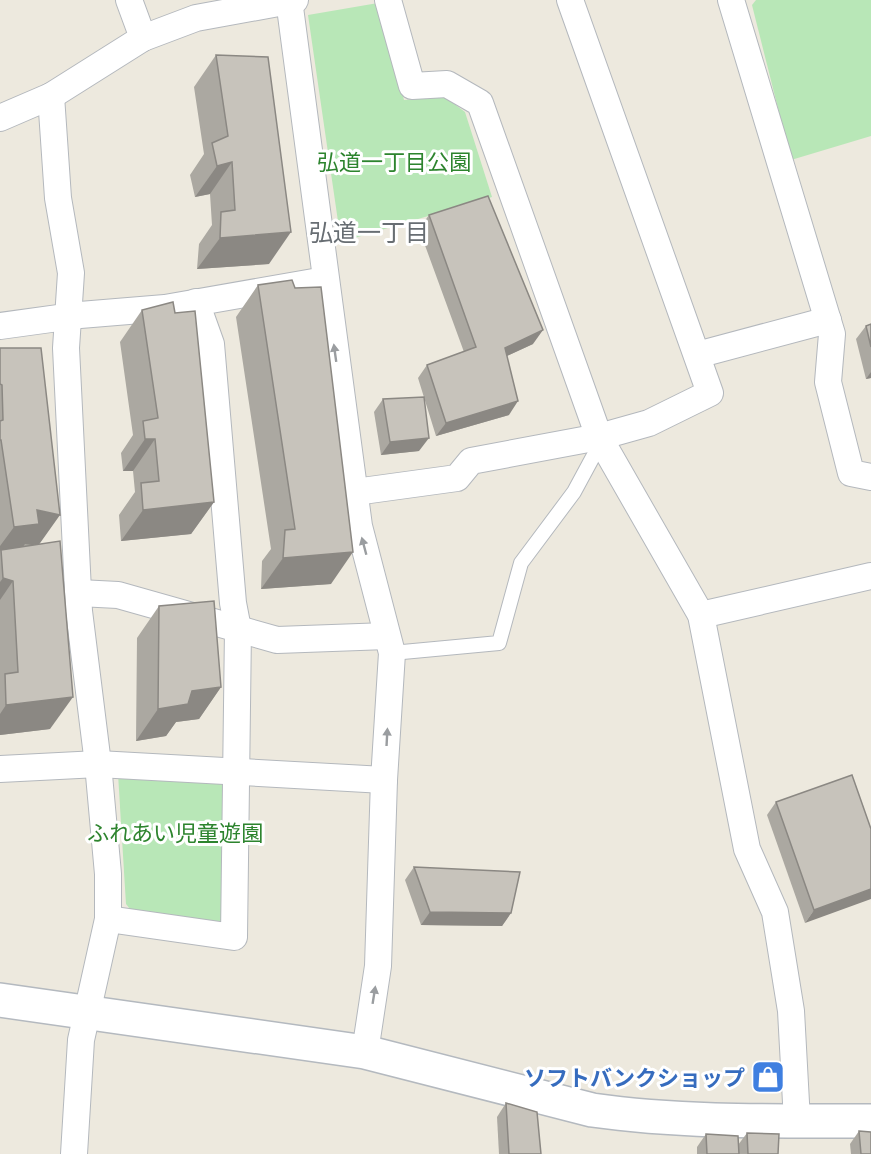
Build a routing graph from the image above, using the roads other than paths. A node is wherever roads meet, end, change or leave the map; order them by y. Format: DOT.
graph roads {
  1 [pos="129,0"];
  2 [pos="291,0"];
  3 [pos="388,0"];
  4 [pos="570,0"];
  5 [pos="731,0"];
  6 [pos="143,38"];
  7 [pos="51,96"];
  8 [pos="0,118"];
  9 [pos="325,280"];
  10 [pos="196,302"];
  11 [pos="69,317"];
  12 [pos="828,320"];
  13 [pos="0,326"];
  14 [pos="697,355"];
  15 [pos="600,440"];
  16 [pos="871,477"];
  17 [pos="355,492"];
  18 [pos="871,576"];
  19 [pos="79,594"];
  20 [pos="700,615"];
  21 [pos="238,629"];
  22 [pos="390,644"];
  23 [pos="98,764"];
  24 [pos="0,769"];
  25 [pos="238,770"];
  26 [pos="384,780"];
  27 [pos="108,919"];
  28 [pos="0,1000"];
  29 [pos="87,1013"];
  30 [pos="365,1052"];
  31 [pos="797,1121"];
  32 [pos="871,1121"];
  33 [pos="74,1154"];
  1 -- 6 [label="street"];
  2 -- 6 [label="street"];
  2 -- 9 [label="street"];
  3 -- 15 [label="street"];
  4 -- 14 [label="street"];
  5 -- 12 [label="street"];
  6 -- 7 [label="street"];
  7 -- 8 [label="street"];
  7 -- 11 [label="street"];
  9 -- 10 [label="street"];
  17 -- 9 [label="street, one-way"];
  10 -- 11 [label="street"];
  10 -- 21 [label="street"];
  11 -- 13 [label="street"];
  11 -- 19 [label="street"];
  12 -- 14 [label="street"];
  12 -- 16 [label="street"];
  14 -- 15 [label="street"];
  15 -- 17 [label="street"];
  15 -- 20 [label="street"];
  15 -- 22 [label="lane"];
  22 -- 17 [label="street, one-way"];
  18 -- 20 [label="street"];
  19 -- 21 [label="street"];
  19 -- 23 [label="street"];
  20 -- 31 [label="street"];
  21 -- 22 [label="street"];
  21 -- 25 [label="street"];
  26 -- 22 [label="street, one-way"];
  23 -- 24 [label="street"];
  23 -- 25 [label="street"];
  23 -- 27 [label="street"];
  25 -- 26 [label="street"];
  25 -- 27 [label="street"];
  30 -- 26 [label="street, one-way"];
  27 -- 29 [label="street"];
  28 -- 29 [label="street"];
  29 -- 30 [label="street"];
  29 -- 33 [label="street"];
  30 -- 31 [label="street"];
  31 -- 32 [label="street"];
}
